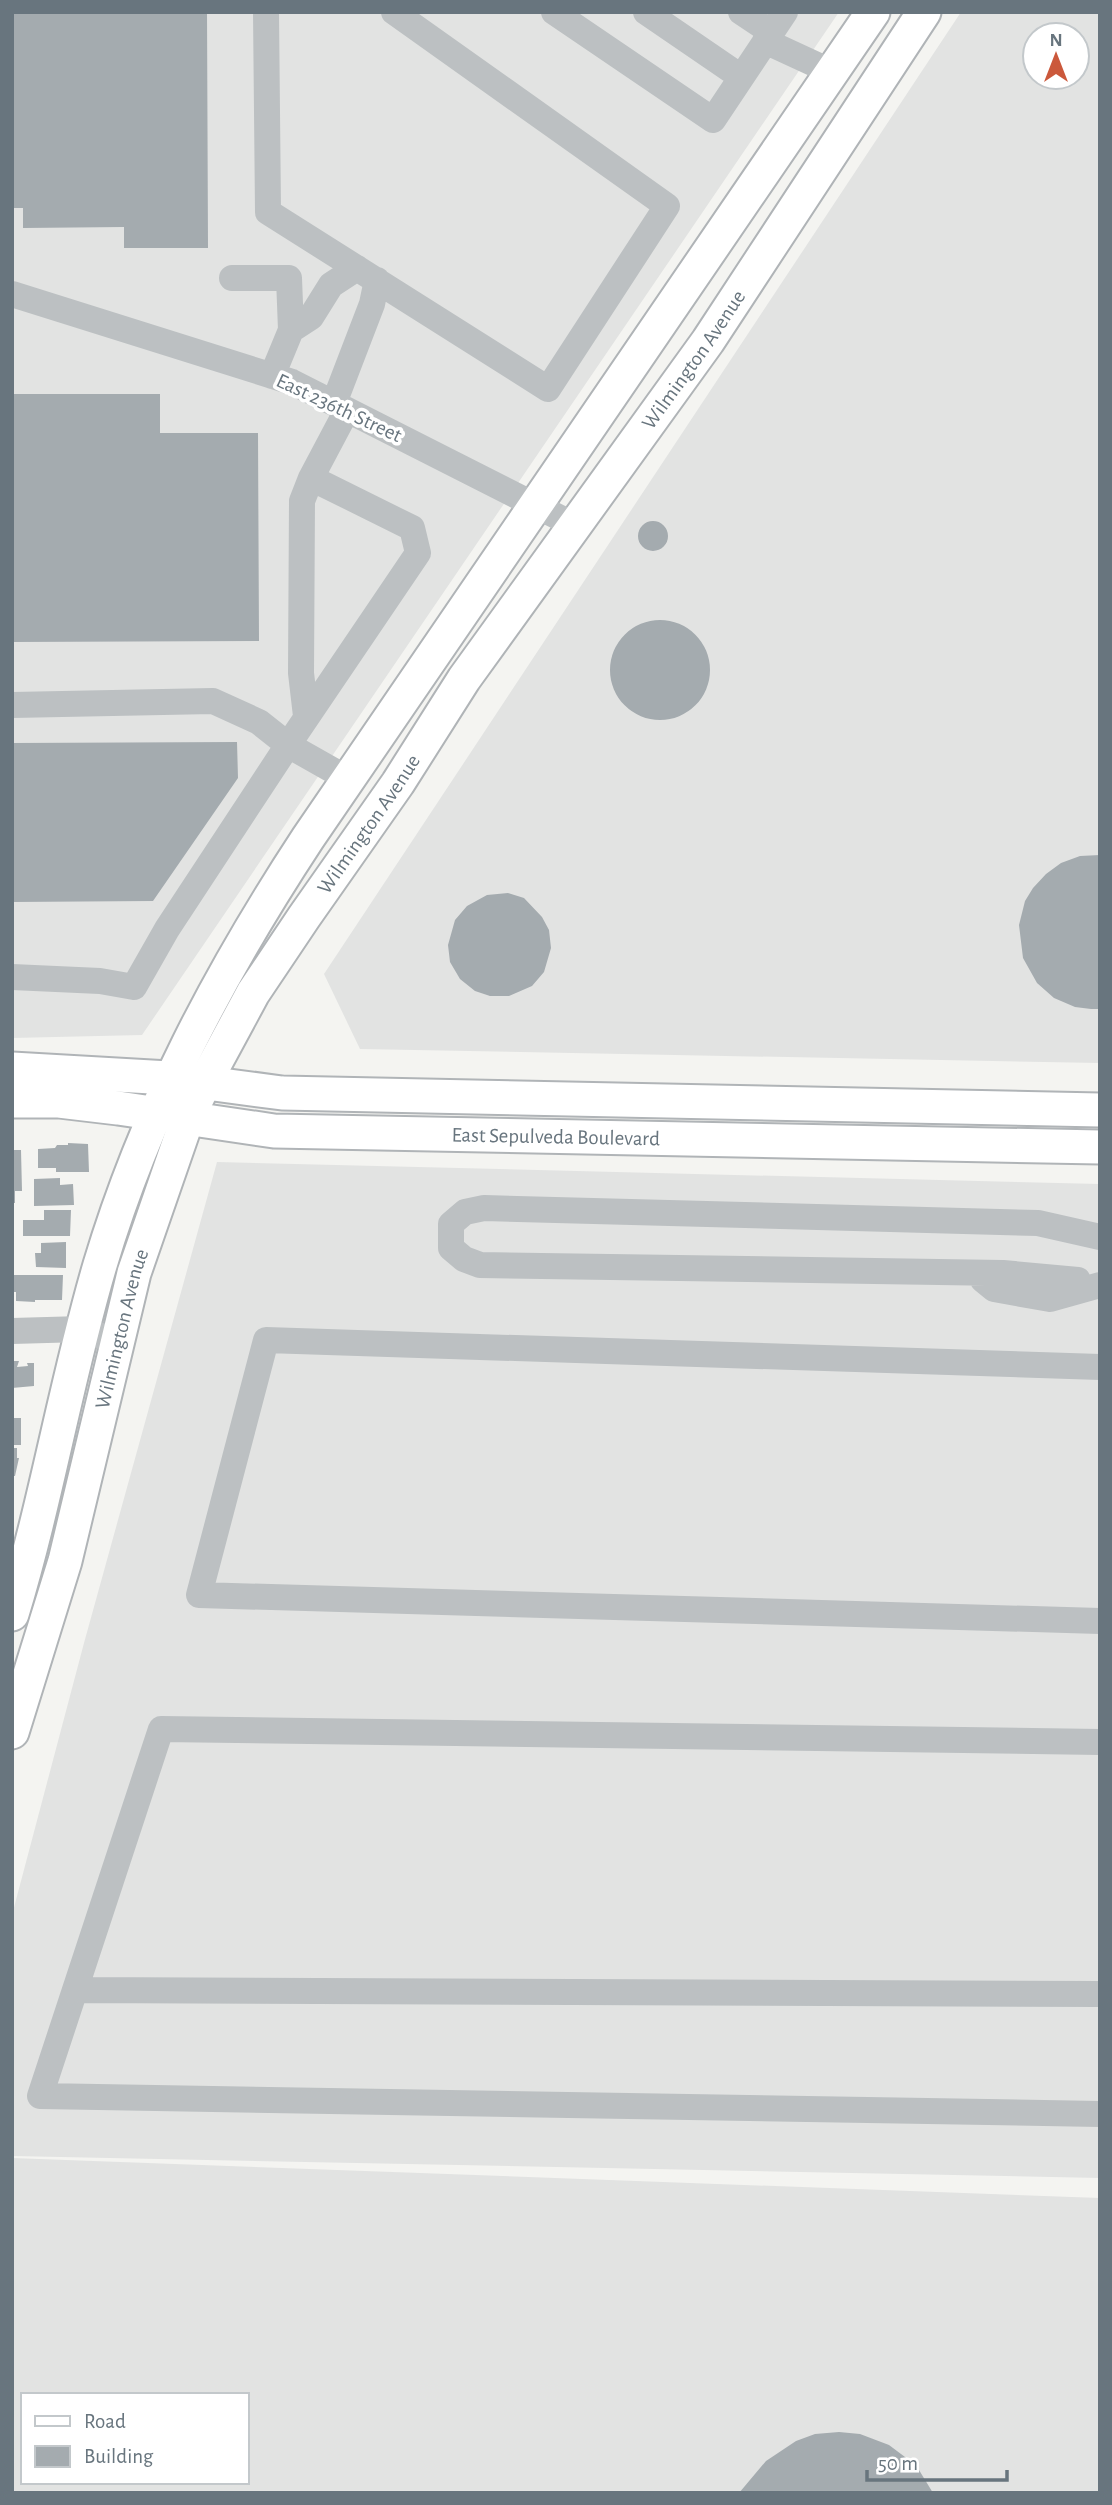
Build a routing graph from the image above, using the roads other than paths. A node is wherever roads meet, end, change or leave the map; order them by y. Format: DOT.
graph roads {
  1 [pos="267,12"];
  2 [pos="394,12"];
  3 [pos="554,12"];
  4 [pos="646,12"];
  5 [pos="741,12"];
  6 [pos="873,12"];
  7 [pos="924,12"];
  8 [pos="774,28"];
  9 [pos="832,72"];
  10 [pos="741,77"];
  11 [pos="367,274"];
  12 [pos="232,278"];
  13 [pos="14,303"];
  14 [pos="291,330"];
  15 [pos="272,376"];
  16 [pos="341,407"];
  17 [pos="311,478"];
  18 [pos="536,504"];
  19 [pos="575,525"];
  20 [pos="12,705"];
  21 [pos="306,716"];
  22 [pos="288,745"];
  23 [pos="348,779"];
  24 [pos="12,977"];
  25 [pos="12,1069"];
  26 [pos="170,1078"];
  27 [pos="205,1082"];
  28 [pos="12,1101"];
  29 [pos="1100,1110"];
  30 [pos="154,1114"];
  31 [pos="188,1117"];
  32 [pos="1100,1147"];
  33 [pos="1100,1237"];
  34 [pos="1091,1284"];
  35 [pos="82,1329"];
  36 [pos="12,1331"];
  37 [pos="117,1342"];
  38 [pos="1100,1367"];
  39 [pos="19,1570"];
  40 [pos="58,1578"];
  41 [pos="12,1614"];
  42 [pos="1100,1621"];
  43 [pos="12,1732"];
  44 [pos="1100,1742"];
  45 [pos="75,1990"];
  46 [pos="1100,1994"];
  47 [pos="1100,2113"];
  1 -- 11 [label="street"];
  2 -- 11 [label="street"];
  3 -- 10 [label="street"];
  4 -- 10 [label="street"];
  5 -- 8 [label="street"];
  6 -- 9 [label="main road, Wilmington Avenue"];
  7 -- 19 [label="main road, Wilmington Avenue"];
  8 -- 9 [label="street"];
  8 -- 10 [label="street"];
  9 -- 18 [label="main road, Wilmington Avenue"];
  11 -- 14 [label="street"];
  11 -- 16 [label="street"];
  12 -- 14 [label="street"];
  13 -- 15 [label="street, East 236th Street"];
  14 -- 15 [label="street"];
  15 -- 16 [label="street, East 236th Street"];
  16 -- 17 [label="street"];
  16 -- 18 [label="street, East 236th Street"];
  17 -- 21 [label="street"];
  17 -- 21 [label="street"];
  18 -- 19 [label="street, East 236th Street"];
  18 -- 23 [label="main road, Wilmington Avenue"];
  19 -- 27 [label="main road, Wilmington Avenue"];
  20 -- 22 [label="street"];
  21 -- 22 [label="street"];
  22 -- 23 [label="street"];
  22 -- 24 [label="street"];
  23 -- 26 [label="main road, Wilmington Avenue"];
  25 -- 26 [label="main road, East Sepulveda Boulevard"];
  26 -- 27 [label="main road, East Sepulveda Boulevard"];
  26 -- 30 [label="main road, Wilmington Avenue"];
  27 -- 29 [label="main road, East Sepulveda Boulevard"];
  27 -- 31 [label="main road, Wilmington Avenue"];
  28 -- 30 [label="main road, East Sepulveda Boulevard"];
  30 -- 31 [label="main road, East Sepulveda Boulevard"];
  30 -- 35 [label="main road, Wilmington Avenue"];
  31 -- 32 [label="main road, East Sepulveda Boulevard"];
  31 -- 37 [label="main road, Wilmington Avenue"];
  33 -- 34 [label="street"];
  35 -- 36 [label="street"];
  35 -- 37 [label="street"];
  35 -- 39 [label="main road, Wilmington Avenue"];
  37 -- 40 [label="main road, Wilmington Avenue"];
  38 -- 42 [label="street"];
  39 -- 40 [label="street"];
  39 -- 41 [label="main road, Wilmington Avenue"];
  40 -- 43 [label="main road, Wilmington Avenue"];
  44 -- 45 [label="street"];
  45 -- 46 [label="street"];
  45 -- 47 [label="street"];
}
